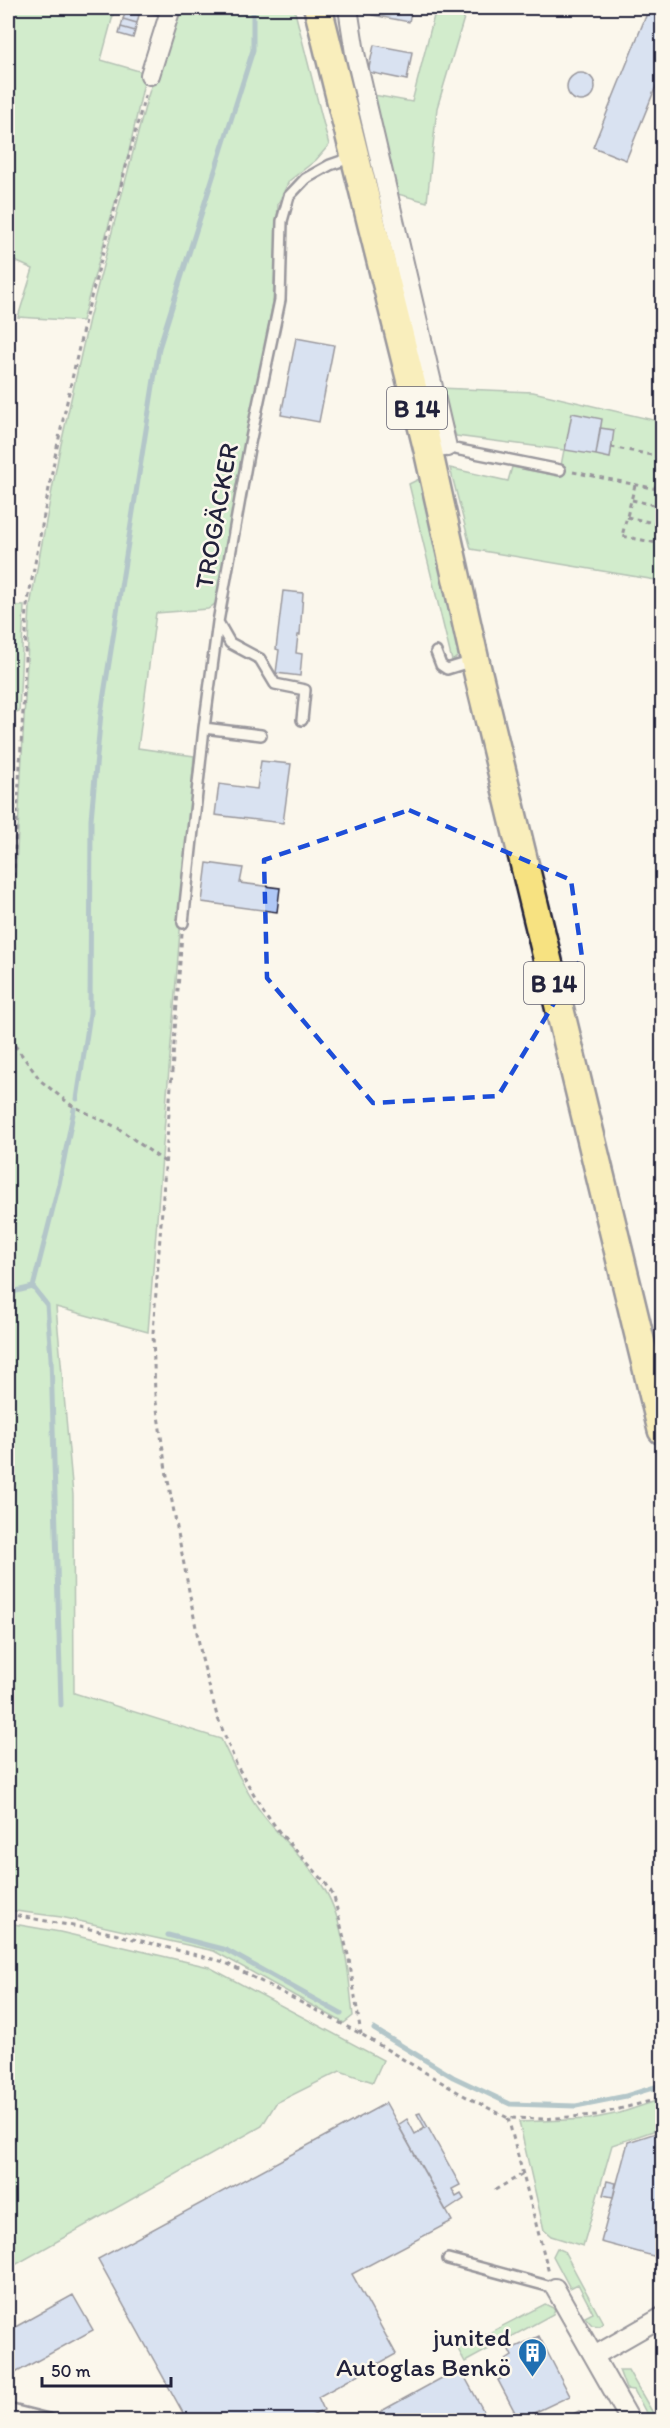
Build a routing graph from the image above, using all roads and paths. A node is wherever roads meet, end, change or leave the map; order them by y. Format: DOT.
graph roads {
  1 [pos="171,8"];
  2 [pos="318,8"];
  3 [pos="348,8"];
  4 [pos="150,75"];
  5 [pos="355,156"];
  6 [pos="611,447"];
  7 [pos="437,448"];
  8 [pos="662,457"];
  9 [pos="560,470"];
  10 [pos="635,485"];
  11 [pos="655,489"];
  12 [pos="663,490"];
  13 [pos="631,500"];
  14 [pos="663,507"];
  15 [pos="627,517"];
  16 [pos="663,525"];
  17 [pos="663,544"];
  18 [pos="218,622"];
  19 [pos="436,652"];
  20 [pos="475,660"];
  21 [pos="302,720"];
  22 [pos="204,728"];
  23 [pos="261,735"];
  24 [pos="183,923"];
  25 [pos="8,976"];
  26 [pos="8,1039"];
  27 [pos="165,1162"];
  28 [pos="663,1430"];
  29 [pos="8,1914"];
  30 [pos="361,2034"];
  31 [pos="663,2098"];
  32 [pos="508,2118"];
  33 [pos="523,2174"];
  34 [pos="495,2190"];
  35 [pos="448,2259"];
  36 [pos="555,2288"];
  37 [pos="663,2318"];
  38 [pos="594,2356"];
  39 [pos="8,2409"];
  40 [pos="52,2421"];
  41 [pos="630,2421"];
  1 -- 4 [label="street"];
  2 -- 5 [label="main road, B 14"];
  3 -- 7 [label="street"];
  4 -- 25 [label="path"];
  5 -- 7 [label="main road, B 14"];
  5 -- 18 [label="lane, TROGÄCKER"];
  6 -- 8 [label="path"];
  7 -- 9 [label="lane"];
  7 -- 20 [label="main road, B 14"];
  8 -- 11 [label="path"];
  9 -- 10 [label="path"];
  10 -- 11 [label="path"];
  10 -- 13 [label="path"];
  11 -- 12 [label="path"];
  13 -- 14 [label="path"];
  13 -- 15 [label="path"];
  15 -- 16 [label="path"];
  15 -- 17 [label="path"];
  18 -- 21 [label="lane"];
  18 -- 22 [label="lane, TROGÄCKER"];
  19 -- 20 [label="lane"];
  20 -- 28 [label="main road, B 14"];
  22 -- 23 [label="lane"];
  22 -- 24 [label="lane, TROGÄCKER"];
  24 -- 27 [label="path"];
  26 -- 27 [label="path"];
  27 -- 30 [label="path"];
  29 -- 30 [label="path"];
  30 -- 32 [label="path"];
  31 -- 32 [label="path"];
  32 -- 33 [label="path"];
  33 -- 34 [label="path"];
  33 -- 36 [label="path"];
  35 -- 36 [label="lane"];
  36 -- 38 [label="street"];
  37 -- 38 [label="street"];
  38 -- 41 [label="street"];
  39 -- 40 [label="lane"];
}
